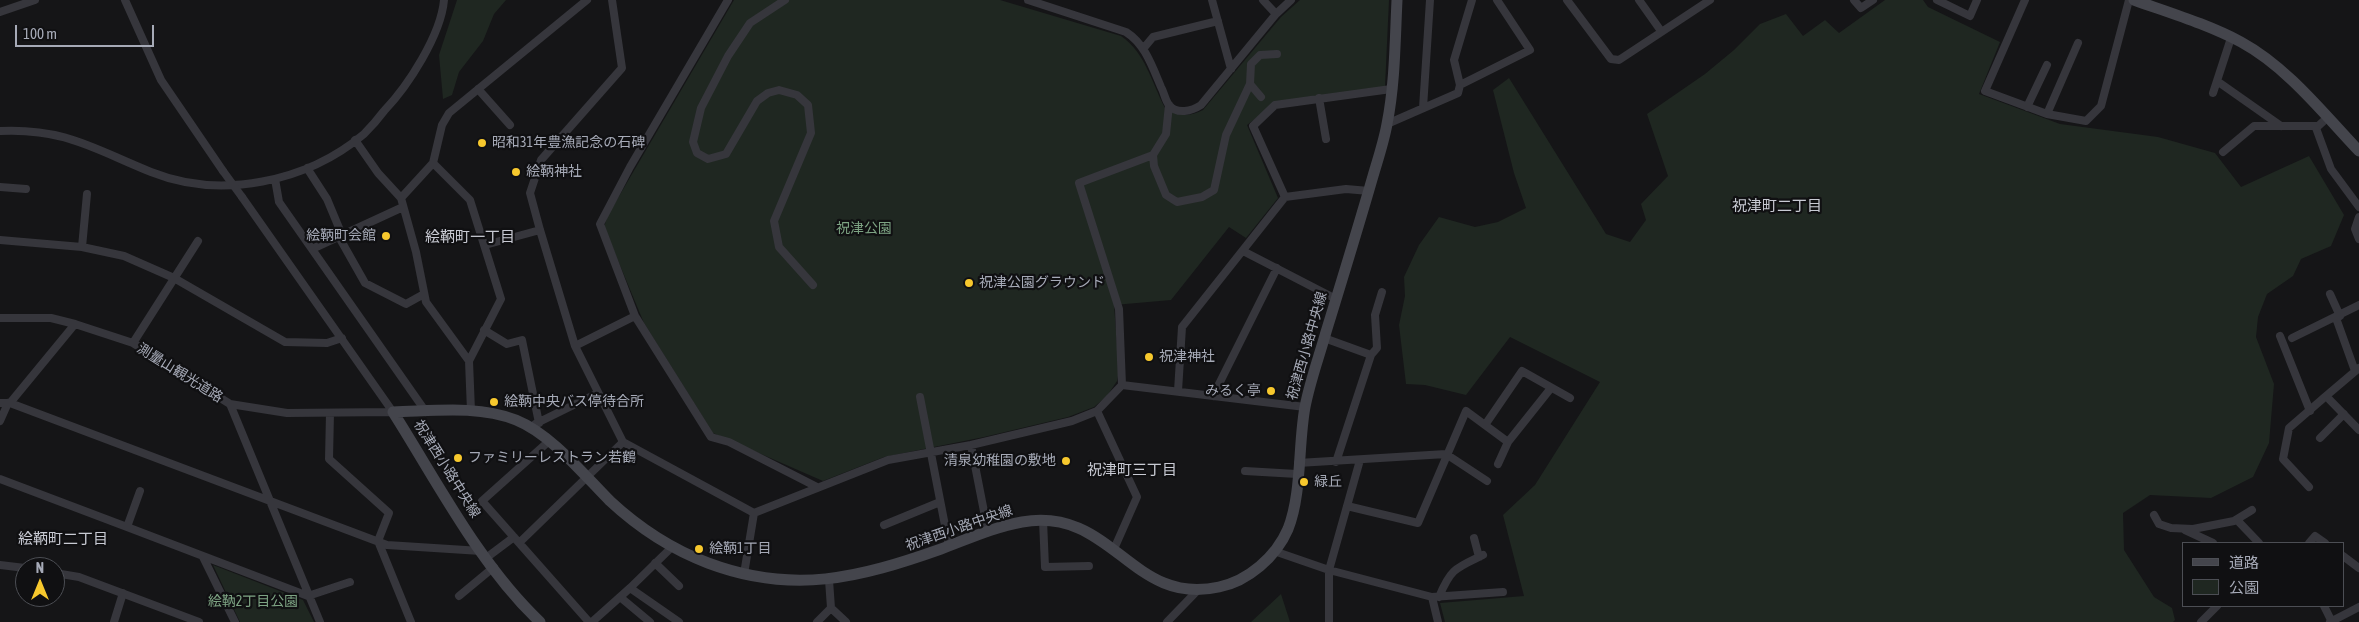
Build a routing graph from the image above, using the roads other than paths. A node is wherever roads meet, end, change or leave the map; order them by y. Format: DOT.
graph roads {
  1 [pos="35,0"];
  2 [pos="125,0"];
  3 [pos="444,0"];
  4 [pos="587,0"];
  5 [pos="612,0"];
  6 [pos="728,0"];
  7 [pos="784,0"];
  8 [pos="1028,0"];
  9 [pos="1212,0"];
  10 [pos="1263,0"];
  11 [pos="1291,0"];
  12 [pos="1397,0"];
  13 [pos="1430,0"];
  14 [pos="1497,0"];
  15 [pos="1567,0"];
  16 [pos="1639,0"];
  17 [pos="1710,0"];
  18 [pos="1854,0"];
  19 [pos="1873,0"];
  20 [pos="1937,0"];
  21 [pos="1977,0"];
  22 [pos="2025,0"];
  23 [pos="2129,0"];
  24 [pos="2134,0"];
  25 [pos="1470,2"];
  26 [pos="0,12"];
  27 [pos="1276,14"];
  28 [pos="1218,21"];
  29 [pos="1661,31"];
  30 [pos="2231,38"];
  31 [pos="2078,42"];
  32 [pos="1143,49"];
  33 [pos="1277,54"];
  34 [pos="2047,66"];
  35 [pos="1231,69"];
  36 [pos="2217,81"];
  37 [pos="1250,84"];
  38 [pos="1460,85"];
  39 [pos="1391,88"];
  40 [pos="478,90"];
  41 [pos="2213,92"];
  42 [pos="1261,97"];
  43 [pos="1319,98"];
  44 [pos="1169,105"];
  45 [pos="2027,107"];
  46 [pos="1423,108"];
  47 [pos="2048,114"];
  48 [pos="2327,118"];
  49 [pos="1387,124"];
  50 [pos="510,125"];
  51 [pos="2281,126"];
  52 [pos="2318,126"];
  53 [pos="0,131"];
  54 [pos="1326,138"];
  55 [pos="355,140"];
  56 [pos="2359,151"];
  57 [pos="2223,152"];
  58 [pos="1153,155"];
  59 [pos="433,163"];
  60 [pos="307,168"];
  61 [pos="275,179"];
  62 [pos="0,187"];
  63 [pos="26,189"];
  64 [pos="1368,192"];
  65 [pos="87,194"];
  66 [pos="1285,197"];
  67 [pos="401,198"];
  68 [pos="402,207"];
  69 [pos="2359,207"];
  70 [pos="2359,217"];
  71 [pos="540,230"];
  72 [pos="340,236"];
  73 [pos="2359,239"];
  74 [pos="0,240"];
  75 [pos="198,241"];
  76 [pos="485,245"];
  77 [pos="82,247"];
  78 [pos="312,249"];
  79 [pos="1242,251"];
  80 [pos="1276,268"];
  81 [pos="174,278"];
  82 [pos="813,285"];
  83 [pos="1382,292"];
  84 [pos="424,294"];
  85 [pos="2330,294"];
  86 [pos="1336,299"];
  87 [pos="2359,306"];
  88 [pos="635,316"];
  89 [pos="2338,317"];
  90 [pos="0,318"];
  91 [pos="75,324"];
  92 [pos="484,330"];
  93 [pos="2280,336"];
  94 [pos="342,338"];
  95 [pos="1324,338"];
  96 [pos="2292,338"];
  97 [pos="133,343"];
  98 [pos="575,346"];
  99 [pos="1371,355"];
  100 [pos="469,361"];
  101 [pos="2357,370"];
  102 [pos="1122,385"];
  103 [pos="1551,388"];
  104 [pos="1178,391"];
  105 [pos="598,392"];
  106 [pos="1213,396"];
  107 [pos="2326,396"];
  108 [pos="920,397"];
  109 [pos="1570,398"];
  110 [pos="6,403"];
  111 [pos="230,404"];
  112 [pos="1305,407"];
  113 [pos="1097,410"];
  114 [pos="471,411"];
  115 [pos="2310,411"];
  116 [pos="394,412"];
  117 [pos="426,412"];
  118 [pos="330,413"];
  119 [pos="2344,414"];
  120 [pos="0,421"];
  121 [pos="534,425"];
  122 [pos="1484,425"];
  123 [pos="2359,430"];
  124 [pos="2320,438"];
  125 [pos="548,442"];
  126 [pos="623,442"];
  127 [pos="1508,442"];
  128 [pos="971,445"];
  129 [pos="930,453"];
  130 [pos="1446,454"];
  131 [pos="1360,460"];
  132 [pos="1336,462"];
  133 [pos="1498,464"];
  134 [pos="1298,468"];
  135 [pos="1245,471"];
  136 [pos="588,478"];
  137 [pos="0,479"];
  138 [pos="1487,481"];
  139 [pos="817,487"];
  140 [pos="2309,487"];
  141 [pos="140,491"];
  142 [pos="270,501"];
  143 [pos="940,502"];
  144 [pos="1347,506"];
  145 [pos="2252,510"];
  146 [pos="754,513"];
  147 [pos="2154,516"];
  148 [pos="1043,520"];
  149 [pos="2237,520"];
  150 [pos="884,525"];
  151 [pos="126,527"];
  152 [pos="2183,529"];
  153 [pos="988,532"];
  154 [pos="1474,538"];
  155 [pos="516,540"];
  156 [pos="378,542"];
  157 [pos="2211,542"];
  158 [pos="2257,542"];
  159 [pos="2310,542"];
  160 [pos="2324,542"];
  161 [pos="949,546"];
  162 [pos="672,547"];
  163 [pos="1114,549"];
  164 [pos="1274,551"];
  165 [pos="483,554"];
  166 [pos="203,556"];
  167 [pos="2344,557"];
  168 [pos="656,563"];
  169 [pos="0,564"];
  170 [pos="15,566"];
  171 [pos="1089,566"];
  172 [pos="494,568"];
  173 [pos="2359,568"];
  174 [pos="1329,570"];
  175 [pos="744,574"];
  176 [pos="65,575"];
  177 [pos="830,580"];
  178 [pos="350,582"];
  179 [pos="679,586"];
  180 [pos="630,588"];
  181 [pos="1197,591"];
  182 [pos="1503,592"];
  183 [pos="123,593"];
  184 [pos="308,596"];
  185 [pos="459,596"];
  186 [pos="620,597"];
  187 [pos="1435,597"];
  188 [pos="2216,607"];
  189 [pos="2324,607"];
  190 [pos="2359,607"];
  191 [pos="831,608"];
  192 [pos="114,622"];
  193 [pos="199,622"];
  194 [pos="235,622"];
  195 [pos="320,622"];
  196 [pos="412,622"];
  197 [pos="540,622"];
  198 [pos="590,622"];
  199 [pos="650,622"];
  200 [pos="679,622"];
  201 [pos="817,622"];
  202 [pos="846,622"];
  203 [pos="1167,622"];
  204 [pos="1330,622"];
  205 [pos="1438,622"];
  206 [pos="2201,622"];
  207 [pos="2331,622"];
  1 -- 26 [label="street"];
  2 -- 94 [label="street, bridge"];
  3 -- 55 [label="street"];
  4 -- 40 [label="street"];
  5 -- 71 [label="street"];
  6 -- 88 [label="street"];
  7 -- 82 [label="street"];
  8 -- 32 [label="street"];
  9 -- 28 [label="street"];
  10 -- 27 [label="street"];
  11 -- 27 [label="street"];
  12 -- 39 [label="main road, 祝津西小路中央線"];
  13 -- 46 [label="street"];
  14 -- 38 [label="street"];
  15 -- 29 [label="street"];
  16 -- 29 [label="street"];
  17 -- 29 [label="street"];
  18 -- 19 [label="street"];
  20 -- 21 [label="street"];
  22 -- 45 [label="street"];
  23 -- 47 [label="street"];
  24 -- 30 [label="main road"];
  25 -- 38 [label="street"];
  27 -- 35 [label="street"];
  28 -- 32 [label="street"];
  28 -- 35 [label="street"];
  30 -- 36 [label="street"];
  30 -- 48 [label="main road"];
  31 -- 47 [label="street"];
  32 -- 44 [label="street"];
  33 -- 37 [label="street"];
  34 -- 45 [label="street"];
  35 -- 44 [label="street"];
  36 -- 41 [label="street"];
  36 -- 51 [label="street"];
  37 -- 42 [label="street"];
  37 -- 58 [label="street"];
  38 -- 46 [label="street"];
  39 -- 43 [label="street"];
  39 -- 49 [label="main road, 祝津西小路中央線"];
  40 -- 50 [label="street"];
  40 -- 59 [label="street"];
  43 -- 54 [label="street"];
  43 -- 66 [label="street"];
  44 -- 58 [label="street"];
  45 -- 47 [label="street"];
  46 -- 49 [label="street"];
  48 -- 52 [label="street"];
  48 -- 56 [label="main road"];
  49 -- 64 [label="main road, 祝津西小路中央線"];
  51 -- 52 [label="street"];
  51 -- 57 [label="street"];
  52 -- 69 [label="street"];
  53 -- 61 [label="street"];
  55 -- 60 [label="street"];
  55 -- 67 [label="street"];
  58 -- 102 [label="street"];
  59 -- 67 [label="street"];
  59 -- 76 [label="street"];
  60 -- 61 [label="street"];
  60 -- 72 [label="street"];
  61 -- 78 [label="street"];
  62 -- 63 [label="street"];
  64 -- 66 [label="street"];
  64 -- 86 [label="main road, 祝津西小路中央線"];
  65 -- 77 [label="street"];
  66 -- 79 [label="street"];
  67 -- 68 [label="street"];
  68 -- 72 [label="street"];
  68 -- 84 [label="street"];
  70 -- 73 [label="street"];
  71 -- 76 [label="street"];
  71 -- 98 [label="street"];
  72 -- 78 [label="street"];
  72 -- 84 [label="street"];
  74 -- 77 [label="street"];
  75 -- 81 [label="street"];
  76 -- 92 [label="street"];
  77 -- 81 [label="street"];
  78 -- 117 [label="street"];
  79 -- 80 [label="street"];
  79 -- 104 [label="street"];
  80 -- 86 [label="street"];
  80 -- 106 [label="street"];
  81 -- 94 [label="street"];
  81 -- 97 [label="street"];
  83 -- 99 [label="street"];
  84 -- 100 [label="street"];
  85 -- 89 [label="street"];
  86 -- 95 [label="main road, 祝津西小路中央線"];
  87 -- 89 [label="street"];
  88 -- 98 [label="street"];
  88 -- 139 [label="street"];
  89 -- 96 [label="street"];
  89 -- 101 [label="street"];
  90 -- 91 [label="street, 測量山観光道路"];
  91 -- 97 [label="street, 測量山観光道路"];
  91 -- 110 [label="street"];
  92 -- 100 [label="street"];
  92 -- 121 [label="street"];
  93 -- 115 [label="street"];
  94 -- 116 [label="street"];
  95 -- 99 [label="street"];
  95 -- 112 [label="main road, 祝津西小路中央線"];
  97 -- 111 [label="street, 測量山観光道路"];
  98 -- 105 [label="street"];
  99 -- 132 [label="street"];
  100 -- 114 [label="street"];
  101 -- 107 [label="street"];
  102 -- 104 [label="street"];
  102 -- 113 [label="street"];
  103 -- 109 [label="street"];
  103 -- 122 [label="street"];
  103 -- 127 [label="street"];
  104 -- 106 [label="street"];
  105 -- 121 [label="street"];
  105 -- 126 [label="street"];
  106 -- 112 [label="street"];
  107 -- 115 [label="street"];
  107 -- 119 [label="street"];
  108 -- 129 [label="street"];
  110 -- 120 [label="street"];
  110 -- 142 [label="street"];
  111 -- 118 [label="street, 測量山観光道路"];
  111 -- 142 [label="street"];
  112 -- 134 [label="main road, 祝津西小路中央線"];
  113 -- 128 [label="street"];
  113 -- 163 [label="street"];
  114 -- 117 [label="main road, 祝津西小路中央線"];
  114 -- 121 [label="main road, 祝津西小路中央線"];
  115 -- 140 [label="street"];
  116 -- 117 [label="main road, 祝津西小路中央線"];
  116 -- 118 [label="street, 測量山観光道路"];
  116 -- 165 [label="main road, 祝津西小路中央線"];
  118 -- 156 [label="street"];
  119 -- 123 [label="street"];
  119 -- 124 [label="street"];
  121 -- 125 [label="main road, 祝津西小路中央線"];
  122 -- 127 [label="street"];
  122 -- 130 [label="street"];
  125 -- 136 [label="main road, 祝津西小路中央線"];
  125 -- 155 [label="street"];
  126 -- 136 [label="street"];
  126 -- 146 [label="street"];
  127 -- 133 [label="street"];
  128 -- 129 [label="street"];
  128 -- 153 [label="street"];
  129 -- 139 [label="street"];
  129 -- 143 [label="street"];
  130 -- 131 [label="street"];
  130 -- 138 [label="street"];
  130 -- 144 [label="street"];
  131 -- 132 [label="street"];
  131 -- 144 [label="street"];
  132 -- 134 [label="street"];
  134 -- 135 [label="street"];
  134 -- 164 [label="main road, 祝津西小路中央線"];
  136 -- 155 [label="street"];
  136 -- 162 [label="main road, 祝津西小路中央線"];
  137 -- 151 [label="street"];
  139 -- 146 [label="street"];
  141 -- 151 [label="street"];
  142 -- 156 [label="street"];
  142 -- 184 [label="street"];
  143 -- 150 [label="street"];
  143 -- 161 [label="street"];
  144 -- 174 [label="street"];
  145 -- 149 [label="street"];
  146 -- 175 [label="street"];
  147 -- 152 [label="street"];
  148 -- 153 [label="main road, 祝津西小路中央線"];
  148 -- 163 [label="main road, 祝津西小路中央線"];
  148 -- 171 [label="street"];
  149 -- 152 [label="street"];
  149 -- 158 [label="street"];
  151 -- 166 [label="street"];
  152 -- 157 [label="street"];
  153 -- 161 [label="main road, 祝津西小路中央線"];
  154 -- 187 [label="street"];
  155 -- 165 [label="street"];
  155 -- 198 [label="street"];
  156 -- 165 [label="street"];
  156 -- 196 [label="street"];
  159 -- 160 [label="street"];
  161 -- 177 [label="main road, 祝津西小路中央線"];
  162 -- 168 [label="street"];
  162 -- 175 [label="main road, 祝津西小路中央線"];
  163 -- 181 [label="main road, 祝津西小路中央線"];
  164 -- 174 [label="street"];
  164 -- 181 [label="main road, 祝津西小路中央線"];
  165 -- 172 [label="main road, 祝津西小路中央線"];
  166 -- 184 [label="street"];
  166 -- 194 [label="street"];
  167 -- 173 [label="street"];
  168 -- 179 [label="street"];
  168 -- 180 [label="street"];
  169 -- 170 [label="street"];
  172 -- 185 [label="street"];
  172 -- 197 [label="main road, 祝津西小路中央線"];
  174 -- 187 [label="street"];
  174 -- 204 [label="street"];
  175 -- 177 [label="main road, 祝津西小路中央線"];
  176 -- 183 [label="street"];
  177 -- 191 [label="street"];
  178 -- 184 [label="street"];
  180 -- 186 [label="street"];
  180 -- 200 [label="street"];
  181 -- 203 [label="street"];
  182 -- 187 [label="street"];
  183 -- 192 [label="street"];
  183 -- 193 [label="street"];
  184 -- 195 [label="street"];
  186 -- 198 [label="street"];
  186 -- 199 [label="street"];
  187 -- 205 [label="street"];
  188 -- 206 [label="street"];
  189 -- 207 [label="street"];
  190 -- 207 [label="street"];
  191 -- 201 [label="street"];
  191 -- 202 [label="street"];
}
